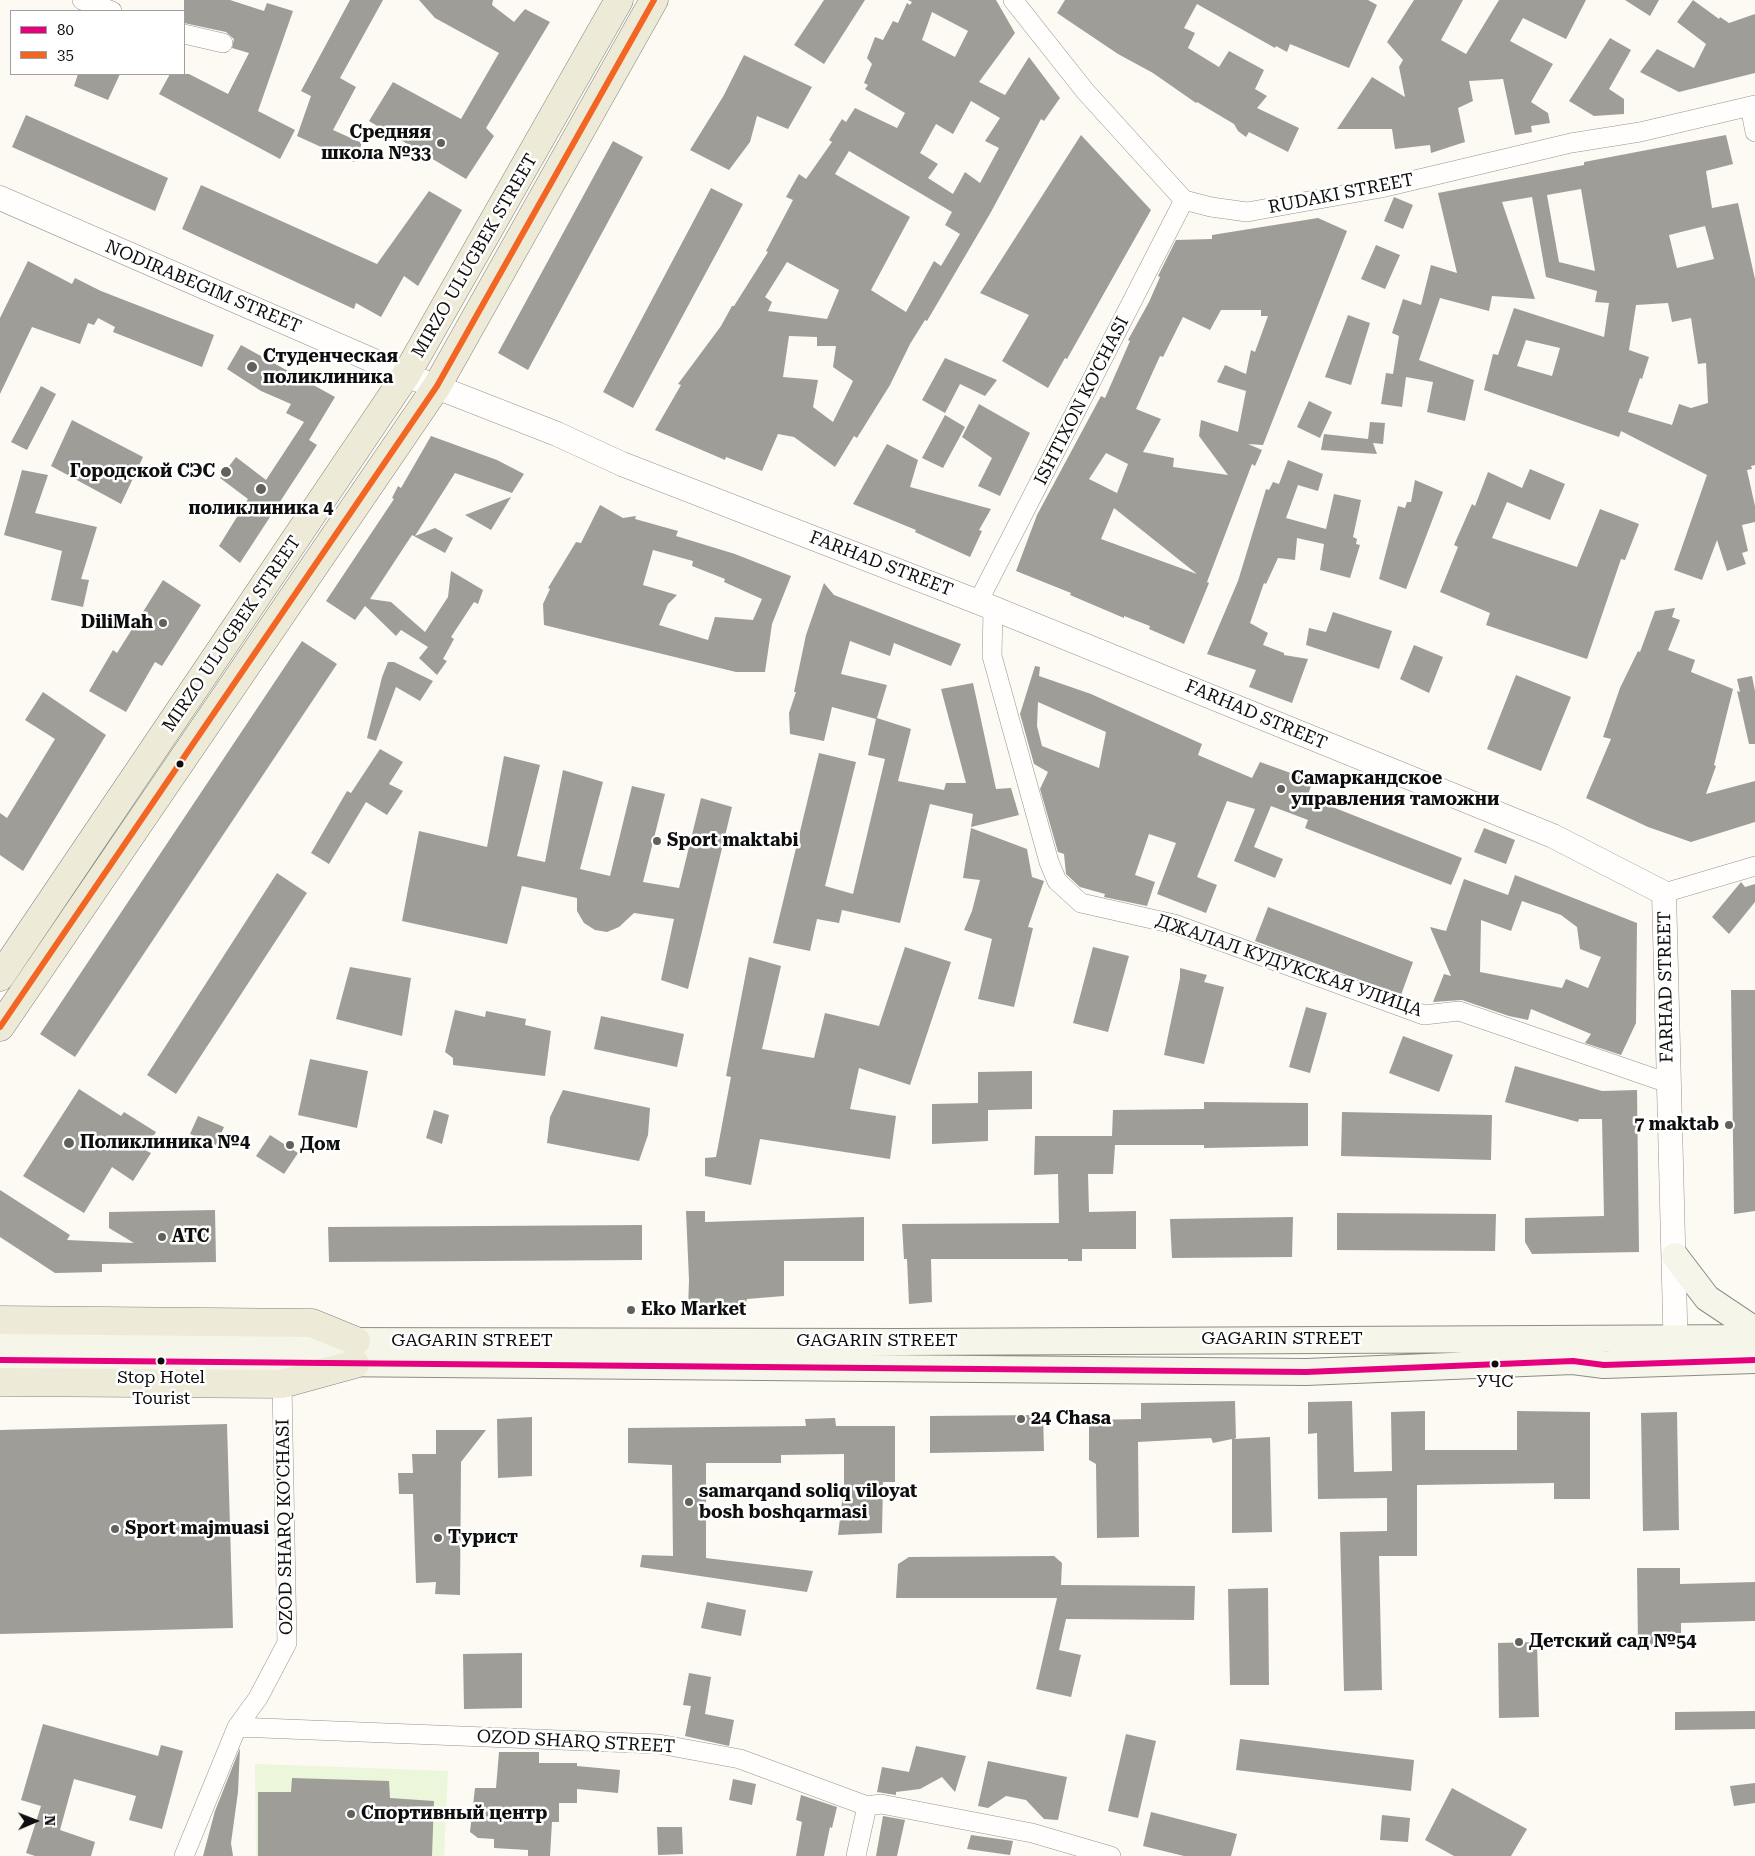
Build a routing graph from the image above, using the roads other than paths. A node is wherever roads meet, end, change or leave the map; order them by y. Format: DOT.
graph roads {
  1 [pos="82,0"];
  2 [pos="619,0"];
  3 [pos="654,0"];
  4 [pos="1013,0"];
  5 [pos="109,10"];
  6 [pos="185,34"];
  7 [pos="223,43"];
  8 [pos="1752,106"];
  9 [pos="1755,132"];
  10 [pos="0,198"];
  11 [pos="1184,200"];
  12 [pos="406,375"];
  13 [pos="437,386"];
  14 [pos="986,606"];
  15 [pos="1755,866"];
  16 [pos="1664,893"];
  17 [pos="0,977"];
  18 [pos="0,1027"];
  19 [pos="1668,1083"];
  20 [pos="1675,1256"];
  21 [pos="0,1320"];
  22 [pos="1755,1330"];
  23 [pos="0,1336"];
  24 [pos="1675,1337"];
  25 [pos="1755,1338"];
  26 [pos="356,1353"];
  27 [pos="0,1360"];
  28 [pos="1755,1360"];
  29 [pos="1676,1363"];
  30 [pos="0,1382"];
  31 [pos="282,1384"];
  32 [pos="237,1727"];
  33 [pos="867,1806"];
  34 [pos="184,1856"];
  35 [pos="856,1856"];
  36 [pos="1111,1856"];
  1 -- 5 [label="street"];
  2 -- 12 [label="main road, MIRZO ULUGBEK STREET"];
  3 -- 13 [label="main road, MIRZO ULUGBEK STREET"];
  4 -- 11 [label="street"];
  6 -- 7 [label="street"];
  8 -- 9 [label="street"];
  8 -- 11 [label="street, RUDAKI STREET"];
  10 -- 12 [label="street, NODIRABEGIM STREET"];
  11 -- 14 [label="street, ISHTIXON KO'CHASI"];
  12 -- 13 [label="street, FARHAD STREET"];
  12 -- 17 [label="main road, MIRZO ULUGBEK STREET"];
  13 -- 14 [label="street, FARHAD STREET"];
  13 -- 18 [label="main road, MIRZO ULUGBEK STREET"];
  14 -- 16 [label="street, FARHAD STREET"];
  14 -- 19 [label="street, ДЖАЛАЛ КУДУКСКАЯ УЛИЦА"];
  15 -- 16 [label="street"];
  16 -- 19 [label="street, FARHAD STREET"];
  19 -- 20 [label="street, FARHAD STREET"];
  20 -- 22 [label="main road"];
  20 -- 24 [label="street, FARHAD STREET"];
  21 -- 26 [label="main road"];
  23 -- 26 [label="main road, GAGARIN STREET"];
  24 -- 25 [label="main road, GAGARIN STREET"];
  24 -- 26 [label="main road, GAGARIN STREET"];
  24 -- 29 [label="street, FARHAD STREET"];
  26 -- 27 [label="main road, GAGARIN STREET"];
  26 -- 29 [label="main road, GAGARIN STREET"];
  26 -- 31 [label="main road"];
  28 -- 29 [label="main road, GAGARIN STREET"];
  30 -- 31 [label="main road"];
  31 -- 32 [label="street, OZOD SHARQ KO'CHASI"];
  32 -- 33 [label="street, OZOD SHARQ STREET"];
  32 -- 34 [label="street, OZOD SHARQ KO'CHASI"];
  33 -- 35 [label="street"];
  33 -- 36 [label="street, OZOD SHARQ STREET"];
}
